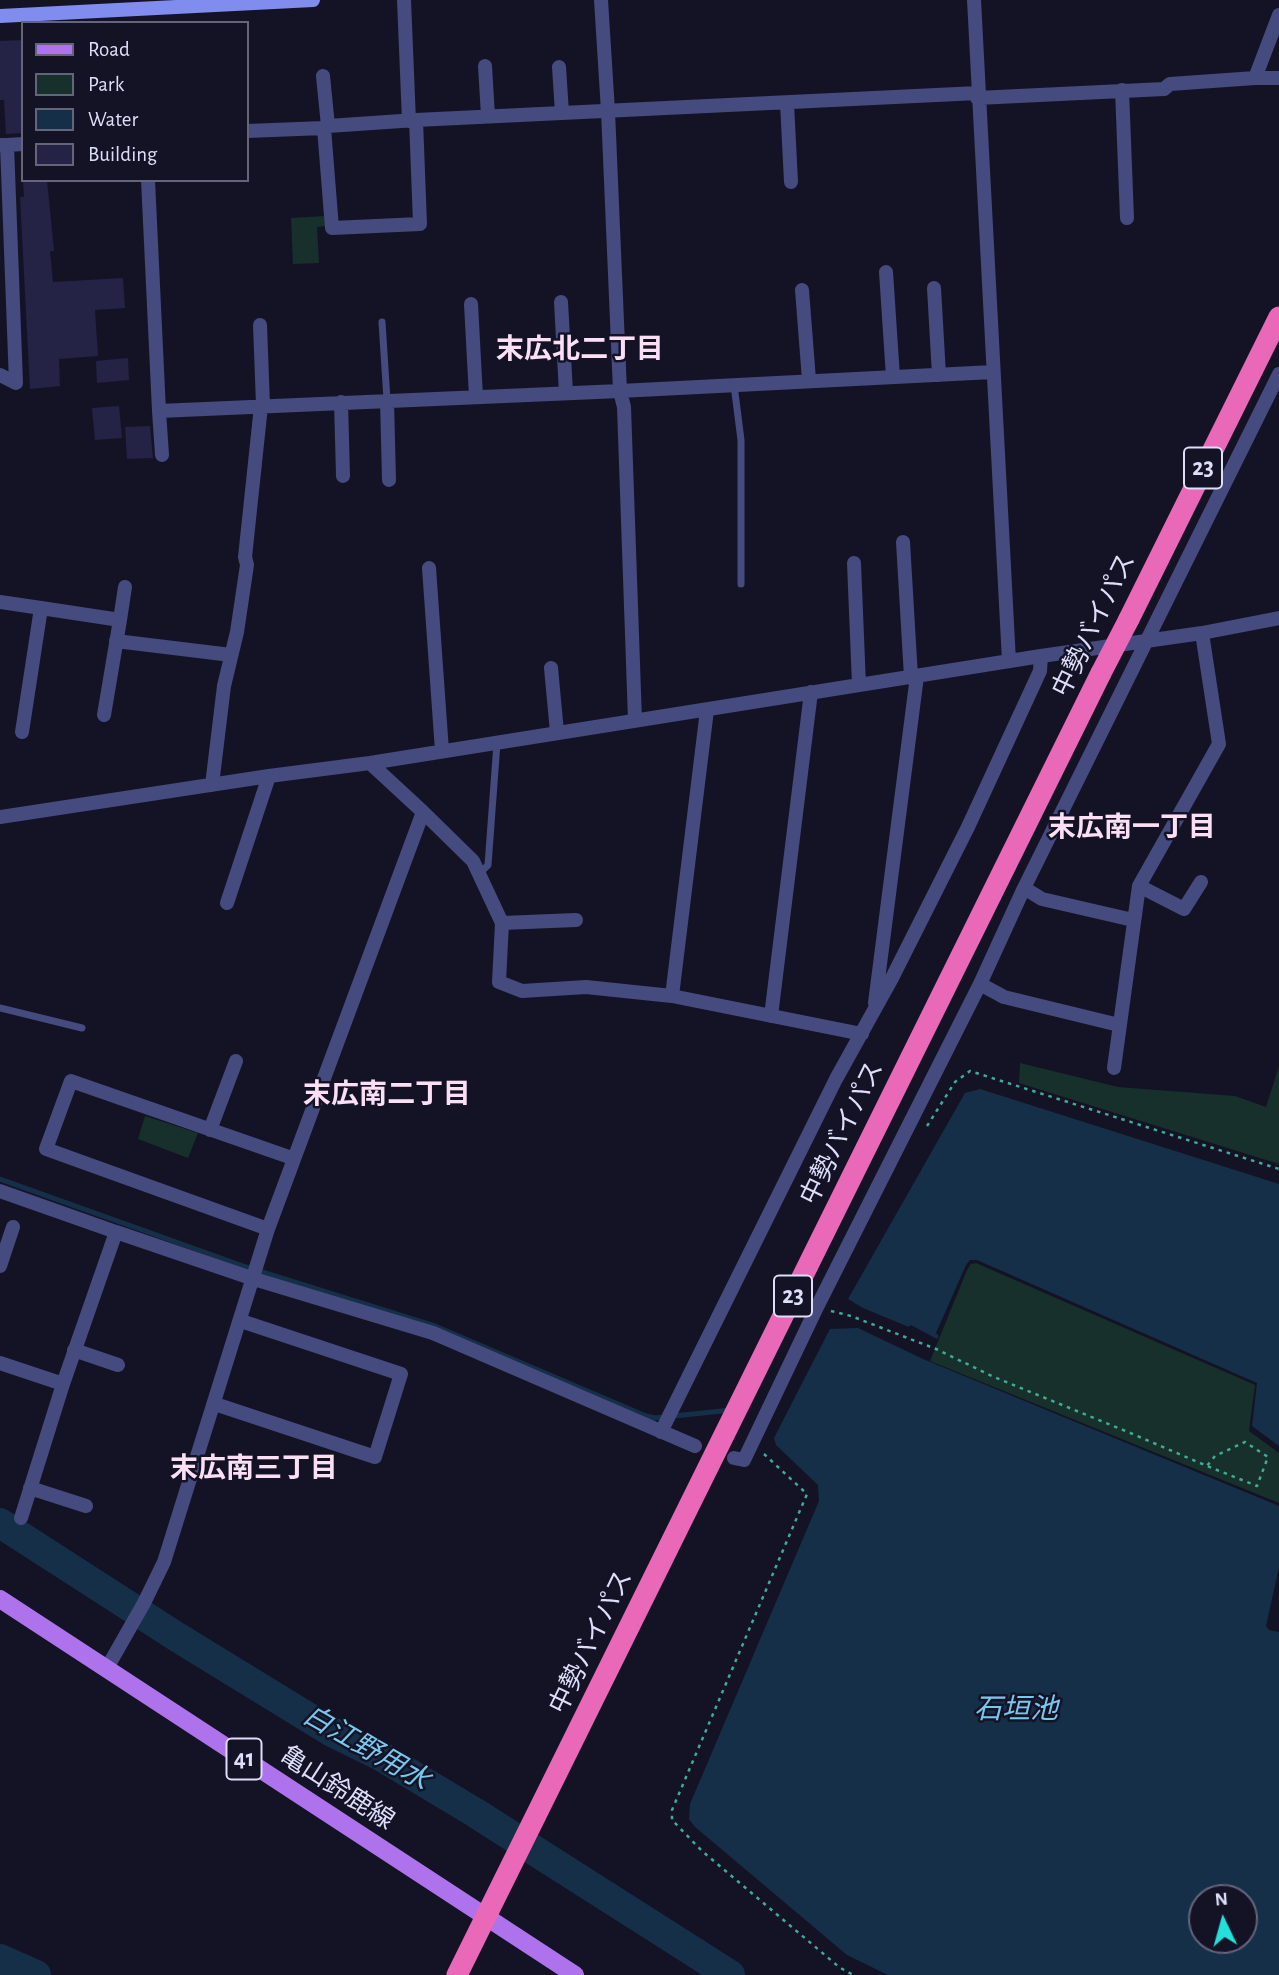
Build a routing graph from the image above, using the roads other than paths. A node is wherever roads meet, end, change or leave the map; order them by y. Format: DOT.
graph roads {
  1 [pos="313,0"];
  2 [pos="404,0"];
  3 [pos="601,0"];
  4 [pos="974,0"];
  5 [pos="1279,15"];
  6 [pos="0,16"];
  7 [pos="139,16"];
  8 [pos="44,18"];
  9 [pos="485,66"];
  10 [pos="559,67"];
  11 [pos="323,76"];
  12 [pos="1255,78"];
  13 [pos="1279,78"];
  14 [pos="1122,90"];
  15 [pos="978,95"];
  16 [pos="787,103"];
  17 [pos="608,111"];
  18 [pos="562,113"];
  19 [pos="488,116"];
  20 [pos="412,121"];
  21 [pos="326,127"];
  22 [pos="248,131"];
  23 [pos="21,144"];
  24 [pos="3,145"];
  25 [pos="148,182"];
  26 [pos="791,182"];
  27 [pos="1127,218"];
  28 [pos="5,239"];
  29 [pos="886,272"];
  30 [pos="934,288"];
  31 [pos="802,290"];
  32 [pos="561,302"];
  33 [pos="471,304"];
  34 [pos="1279,317"];
  35 [pos="382,322"];
  36 [pos="260,326"];
  37 [pos="993,372"];
  38 [pos="1279,374"];
  39 [pos="0,375"];
  40 [pos="939,375"];
  41 [pos="893,377"];
  42 [pos="809,380"];
  43 [pos="734,385"];
  44 [pos="620,391"];
  45 [pos="566,393"];
  46 [pos="476,397"];
  47 [pos="387,400"];
  48 [pos="341,402"];
  49 [pos="262,405"];
  50 [pos="159,411"];
  51 [pos="162,455"];
  52 [pos="343,476"];
  53 [pos="389,480"];
  54 [pos="903,542"];
  55 [pos="854,563"];
  56 [pos="429,568"];
  57 [pos="741,584"];
  58 [pos="125,587"];
  59 [pos="0,601"];
  60 [pos="41,608"];
  61 [pos="1279,618"];
  62 [pos="120,620"];
  63 [pos="1202,633"];
  64 [pos="117,641"];
  65 [pos="1146,641"];
  66 [pos="231,655"];
  67 [pos="1041,656"];
  68 [pos="1009,661"];
  69 [pos="551,668"];
  70 [pos="914,676"];
  71 [pos="859,685"];
  72 [pos="811,692"];
  73 [pos="707,710"];
  74 [pos="104,715"];
  75 [pos="635,720"];
  76 [pos="22,732"];
  77 [pos="556,732"];
  78 [pos="497,742"];
  79 [pos="442,751"];
  80 [pos="370,763"];
  81 [pos="269,776"];
  82 [pos="212,785"];
  83 [pos="423,812"];
  84 [pos="0,817"];
  85 [pos="479,874"];
  86 [pos="1201,883"];
  87 [pos="1139,886"];
  88 [pos="1024,888"];
  89 [pos="227,903"];
  90 [pos="576,920"];
  91 [pos="1133,920"];
  92 [pos="502,923"];
  93 [pos="980,984"];
  94 [pos="672,996"];
  95 [pos="0,1008"];
  96 [pos="874,1012"];
  97 [pos="771,1016"];
  98 [pos="1119,1025"];
  99 [pos="82,1028"];
  100 [pos="862,1034"];
  101 [pos="236,1061"];
  102 [pos="1114,1068"];
  103 [pos="210,1130"];
  104 [pos="292,1158"];
  105 [pos="0,1191"];
  106 [pos="13,1227"];
  107 [pos="268,1229"];
  108 [pos="116,1232"];
  109 [pos="0,1266"];
  110 [pos="254,1279"];
  111 [pos="241,1321"];
  112 [pos="74,1350"];
  113 [pos="0,1363"];
  114 [pos="118,1365"];
  115 [pos="62,1384"];
  116 [pos="215,1404"];
  117 [pos="661,1432"];
  118 [pos="695,1446"];
  119 [pos="734,1458"];
  120 [pos="30,1488"];
  121 [pos="86,1506"];
  122 [pos="20,1518"];
  123 [pos="0,1599"];
  124 [pos="107,1668"];
  125 [pos="487,1919"];
  126 [pos="457,1975"];
  127 [pos="575,1975"];
  1 -- 7 [label="street"];
  2 -- 20 [label="street"];
  3 -- 17 [label="street"];
  4 -- 15 [label="street"];
  5 -- 12 [label="street"];
  6 -- 8 [label="street"];
  7 -- 8 [label="street"];
  9 -- 19 [label="street"];
  10 -- 18 [label="street"];
  11 -- 21 [label="street"];
  12 -- 13 [label="street"];
  12 -- 14 [label="street"];
  14 -- 15 [label="street"];
  14 -- 27 [label="street"];
  15 -- 16 [label="street"];
  15 -- 37 [label="street"];
  16 -- 17 [label="street"];
  16 -- 26 [label="street"];
  17 -- 18 [label="street"];
  17 -- 44 [label="street"];
  18 -- 19 [label="street"];
  19 -- 20 [label="street"];
  20 -- 21 [label="street"];
  20 -- 21 [label="street"];
  21 -- 22 [label="street"];
  23 -- 24 [label="street"];
  24 -- 28 [label="street"];
  25 -- 50 [label="street"];
  28 -- 39 [label="street"];
  29 -- 41 [label="street"];
  30 -- 40 [label="street"];
  31 -- 42 [label="street"];
  32 -- 45 [label="street"];
  33 -- 46 [label="street"];
  34 -- 125 [label="highway, 中勢バイパス / 23, bridge"];
  35 -- 47 [label="lane"];
  36 -- 49 [label="street"];
  37 -- 40 [label="street"];
  37 -- 68 [label="street"];
  38 -- 65 [label="street"];
  40 -- 41 [label="street"];
  41 -- 42 [label="street"];
  42 -- 43 [label="street"];
  43 -- 44 [label="street"];
  43 -- 57 [label="lane"];
  44 -- 45 [label="street"];
  44 -- 75 [label="street"];
  45 -- 46 [label="street"];
  46 -- 47 [label="street"];
  47 -- 48 [label="street"];
  47 -- 53 [label="street"];
  48 -- 49 [label="street"];
  48 -- 52 [label="street"];
  49 -- 50 [label="street"];
  49 -- 66 [label="street"];
  50 -- 51 [label="street"];
  54 -- 70 [label="street"];
  55 -- 71 [label="street"];
  56 -- 79 [label="street"];
  58 -- 62 [label="street"];
  59 -- 60 [label="street"];
  60 -- 62 [label="street"];
  60 -- 76 [label="street"];
  61 -- 63 [label="street"];
  62 -- 64 [label="street"];
  63 -- 65 [label="street"];
  63 -- 87 [label="street"];
  64 -- 66 [label="street"];
  64 -- 74 [label="street"];
  65 -- 67 [label="street"];
  65 -- 88 [label="street"];
  66 -- 82 [label="street"];
  67 -- 68 [label="street"];
  67 -- 96 [label="street"];
  68 -- 70 [label="street"];
  69 -- 77 [label="street"];
  70 -- 71 [label="street"];
  70 -- 96 [label="street"];
  71 -- 72 [label="street"];
  72 -- 73 [label="street"];
  72 -- 97 [label="street"];
  73 -- 75 [label="street"];
  73 -- 94 [label="street"];
  75 -- 77 [label="street"];
  77 -- 78 [label="street"];
  78 -- 79 [label="street"];
  78 -- 85 [label="lane"];
  79 -- 80 [label="street"];
  80 -- 81 [label="street"];
  80 -- 83 [label="street"];
  81 -- 82 [label="street"];
  81 -- 89 [label="street"];
  82 -- 84 [label="street"];
  83 -- 85 [label="street"];
  83 -- 104 [label="street"];
  85 -- 92 [label="street"];
  86 -- 87 [label="street"];
  87 -- 91 [label="street"];
  88 -- 91 [label="street"];
  88 -- 93 [label="street"];
  90 -- 92 [label="street"];
  91 -- 98 [label="street"];
  92 -- 94 [label="street"];
  93 -- 98 [label="street"];
  93 -- 119 [label="street"];
  94 -- 97 [label="street"];
  95 -- 99 [label="lane"];
  96 -- 100 [label="street"];
  97 -- 100 [label="street"];
  98 -- 102 [label="street"];
  100 -- 117 [label="street"];
  101 -- 103 [label="street"];
  103 -- 104 [label="street"];
  103 -- 107 [label="street"];
  104 -- 107 [label="street"];
  105 -- 108 [label="street"];
  106 -- 109 [label="street"];
  107 -- 110 [label="street"];
  108 -- 110 [label="street"];
  108 -- 112 [label="street"];
  110 -- 111 [label="street"];
  110 -- 117 [label="street"];
  111 -- 116 [label="street"];
  111 -- 116 [label="street"];
  112 -- 114 [label="street"];
  112 -- 115 [label="street"];
  113 -- 115 [label="street"];
  115 -- 120 [label="street"];
  116 -- 124 [label="street"];
  117 -- 118 [label="street"];
  120 -- 121 [label="street"];
  120 -- 122 [label="street"];
  123 -- 124 [label="main road, 亀山鈴鹿線 / 41"];
  124 -- 125 [label="main road, 亀山鈴鹿線 / 41"];
  125 -- 126 [label="highway, 中勢バイパス / 23"];
  125 -- 127 [label="main road, 亀山鈴鹿線 / 41"];
}
